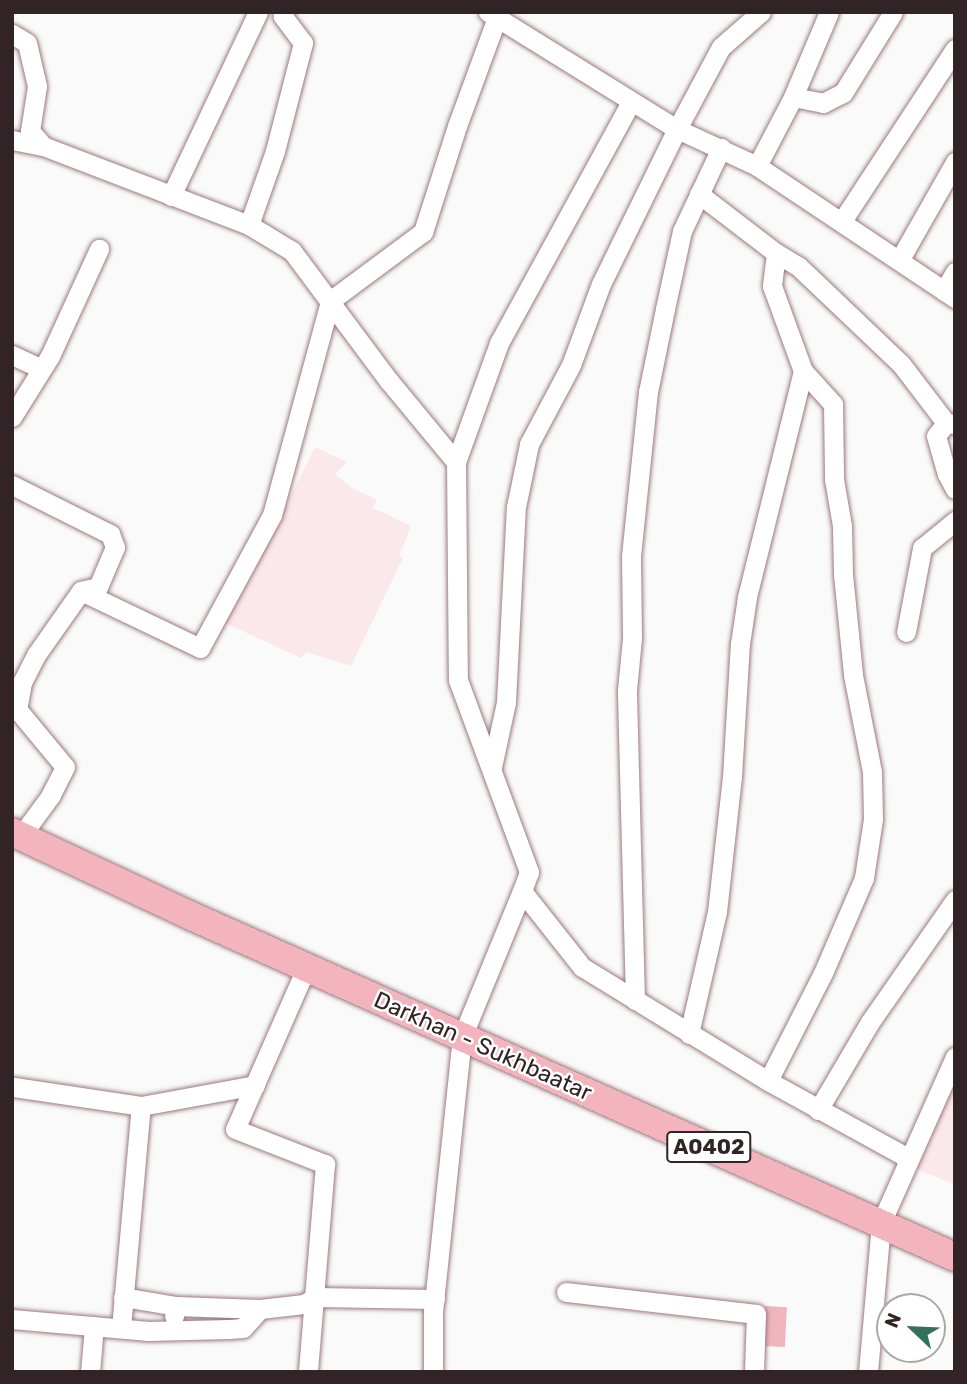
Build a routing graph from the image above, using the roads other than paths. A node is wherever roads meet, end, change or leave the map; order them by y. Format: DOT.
graph roads {
  1 [pos="258,12"];
  2 [pos="284,12"];
  3 [pos="761,12"];
  4 [pos="829,12"];
  5 [pos="893,12"];
  6 [pos="492,16"];
  7 [pos="12,34"];
  8 [pos="955,49"];
  9 [pos="793,97"];
  10 [pos="631,102"];
  11 [pos="677,129"];
  12 [pos="12,139"];
  13 [pos="43,146"];
  14 [pos="721,148"];
  15 [pos="955,162"];
  16 [pos="757,166"];
  17 [pos="699,194"];
  18 [pos="171,196"];
  19 [pos="842,221"];
  20 [pos="249,225"];
  21 [pos="99,248"];
  22 [pos="776,253"];
  23 [pos="900,259"];
  24 [pos="955,272"];
  25 [pos="950,294"];
  26 [pos="330,301"];
  27 [pos="12,355"];
  28 [pos="40,368"];
  29 [pos="803,370"];
  30 [pos="12,417"];
  31 [pos="950,423"];
  32 [pos="456,462"];
  33 [pos="12,485"];
  34 [pos="955,489"];
  35 [pos="955,521"];
  36 [pos="81,591"];
  37 [pos="906,632"];
  38 [pos="492,767"];
  39 [pos="16,834"];
  40 [pos="522,891"];
  41 [pos="955,900"];
  42 [pos="307,966"];
  43 [pos="635,1000"];
  44 [pos="689,1034"];
  45 [pos="462,1037"];
  46 [pos="955,1056"];
  47 [pos="768,1081"];
  48 [pos="254,1085"];
  49 [pos="14,1087"];
  50 [pos="141,1106"];
  51 [pos="818,1110"];
  52 [pos="908,1158"];
  53 [pos="881,1223"];
  54 [pos="955,1257"];
  55 [pos="566,1293"];
  56 [pos="123,1297"];
  57 [pos="314,1297"];
  58 [pos="435,1299"];
  59 [pos="176,1306"];
  60 [pos="260,1309"];
  61 [pos="12,1319"];
  62 [pos="94,1326"];
  63 [pos="121,1328"];
  64 [pos="172,1328"];
  65 [pos="90,1372"];
  66 [pos="308,1372"];
  67 [pos="433,1372"];
  68 [pos="754,1372"];
  69 [pos="868,1372"];
  1 -- 18 [label="street"];
  2 -- 20 [label="street"];
  3 -- 11 [label="street"];
  4 -- 9 [label="street"];
  5 -- 9 [label="street"];
  6 -- 10 [label="street"];
  6 -- 26 [label="street"];
  7 -- 13 [label="street"];
  8 -- 19 [label="street"];
  9 -- 16 [label="street"];
  10 -- 11 [label="street"];
  10 -- 32 [label="street"];
  11 -- 14 [label="street"];
  11 -- 38 [label="street"];
  12 -- 13 [label="street"];
  13 -- 18 [label="street"];
  14 -- 16 [label="street"];
  14 -- 17 [label="street"];
  15 -- 23 [label="street"];
  16 -- 19 [label="street"];
  17 -- 22 [label="street"];
  17 -- 43 [label="street"];
  18 -- 20 [label="street"];
  19 -- 23 [label="street"];
  20 -- 26 [label="street"];
  21 -- 28 [label="street"];
  22 -- 29 [label="street"];
  22 -- 31 [label="street"];
  23 -- 25 [label="street"];
  24 -- 25 [label="street"];
  26 -- 32 [label="street"];
  26 -- 36 [label="street"];
  27 -- 28 [label="street"];
  28 -- 30 [label="street"];
  29 -- 44 [label="street"];
  29 -- 47 [label="street"];
  31 -- 34 [label="street"];
  32 -- 38 [label="street"];
  33 -- 36 [label="street"];
  35 -- 37 [label="street"];
  36 -- 39 [label="street"];
  38 -- 40 [label="street"];
  39 -- 42 [label="highway, Darkhan - Sukhbaatar / A0402"];
  40 -- 43 [label="street"];
  40 -- 45 [label="street"];
  41 -- 51 [label="street"];
  42 -- 45 [label="highway, Darkhan - Sukhbaatar / A0402"];
  42 -- 48 [label="street"];
  43 -- 44 [label="street"];
  44 -- 47 [label="street"];
  45 -- 53 [label="highway, Darkhan - Sukhbaatar / A0402"];
  45 -- 58 [label="street"];
  46 -- 52 [label="street"];
  47 -- 51 [label="street"];
  48 -- 50 [label="street"];
  48 -- 57 [label="street"];
  49 -- 50 [label="street"];
  50 -- 56 [label="street"];
  51 -- 52 [label="street"];
  52 -- 53 [label="street"];
  53 -- 54 [label="highway, Darkhan - Sukhbaatar / A0402"];
  53 -- 69 [label="street"];
  55 -- 68 [label="street"];
  56 -- 59 [label="street"];
  56 -- 63 [label="street"];
  57 -- 58 [label="street"];
  57 -- 60 [label="street"];
  57 -- 66 [label="street"];
  58 -- 67 [label="street"];
  59 -- 60 [label="street"];
  59 -- 64 [label="street"];
  60 -- 64 [label="street"];
  61 -- 62 [label="street"];
  62 -- 63 [label="street"];
  62 -- 65 [label="street"];
  63 -- 64 [label="street"];
}
